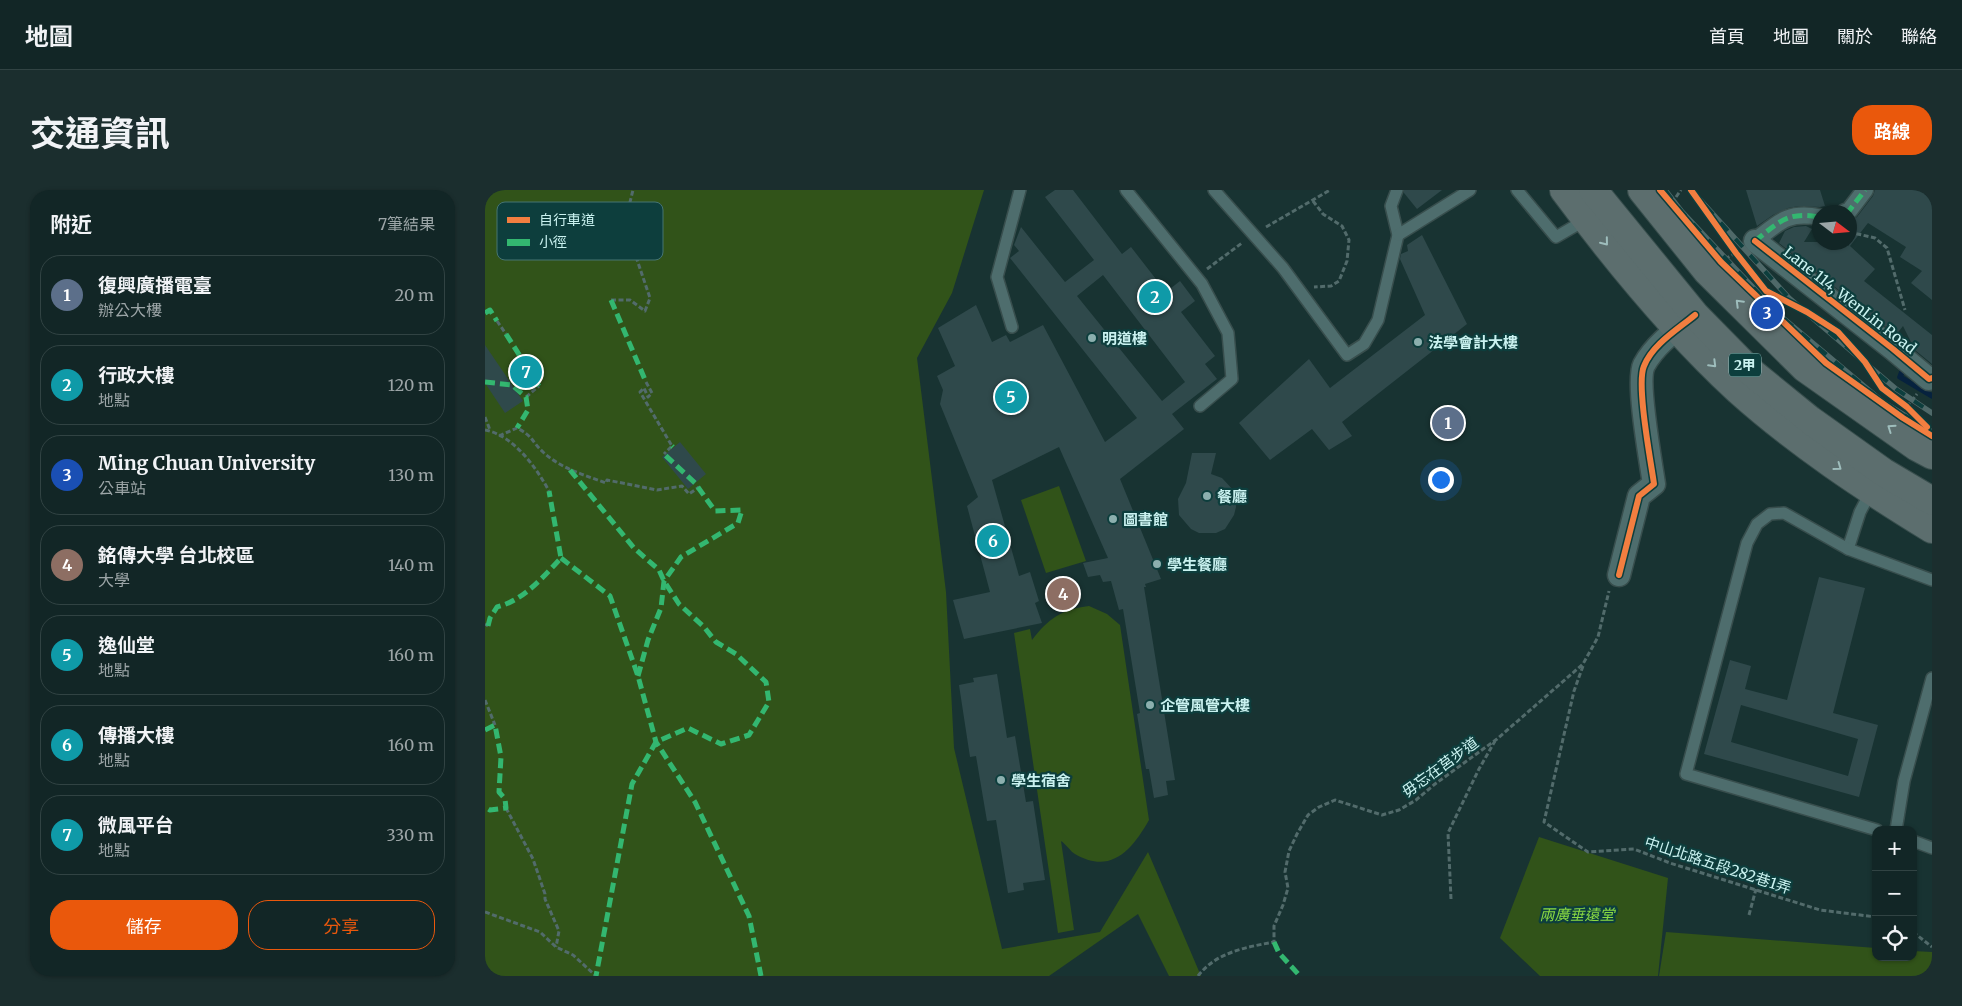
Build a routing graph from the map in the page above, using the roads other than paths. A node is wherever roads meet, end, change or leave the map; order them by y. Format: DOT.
graph roads {
  1 [pos="1020,190"];
  2 [pos="1126,190"];
  3 [pos="1214,190"];
  4 [pos="1397,190"];
  5 [pos="1470,190"];
  6 [pos="1517,190"];
  7 [pos="1564,190"];
  8 [pos="1642,190"];
  9 [pos="1865,190"];
  10 [pos="1599,201"];
  11 [pos="1854,205"];
  12 [pos="1812,216"];
  13 [pos="1398,235"];
  14 [pos="1755,241"];
  15 [pos="1686,322"];
  16 [pos="1012,327"];
  17 [pos="1931,379"];
  18 [pos="1200,406"];
  19 [pos="1932,455"];
  20 [pos="1932,482"];
  21 [pos="1871,491"];
  22 [pos="1932,501"];
  23 [pos="1932,529"];
  24 [pos="1848,549"];
  25 [pos="1619,575"];
  26 [pos="1932,580"];
  27 [pos="1932,678"];
  28 [pos="1897,826"];
  29 [pos="1872,829"];
  30 [pos="1917,843"];
  31 [pos="1932,848"];
  1 -- 16 [label="lane"];
  2 -- 18 [label="lane"];
  3 -- 13 [label="lane"];
  4 -- 13 [label="lane"];
  5 -- 13 [label="lane"];
  6 -- 10 [label="lane"];
  7 -- 10 [label="main road"];
  19 -- 8 [label="main road, one-way"];
  9 -- 11 [label="street"];
  10 -- 15 [label="main road, one-way"];
  10 -- 20 [label="main road, 2甲"];
  12 -- 14 [label="street"];
  14 -- 17 [label="street, Lane 114, WenLin Road"];
  15 -- 21 [label="main road, one-way"];
  15 -- 22 [label="main road, 2甲"];
  15 -- 25 [label="street"];
  21 -- 23 [label="main road"];
  21 -- 24 [label="lane"];
  24 -- 26 [label="lane"];
  24 -- 29 [label="lane"];
  27 -- 28 [label="lane"];
  30 -- 31 [label="lane"];
}
